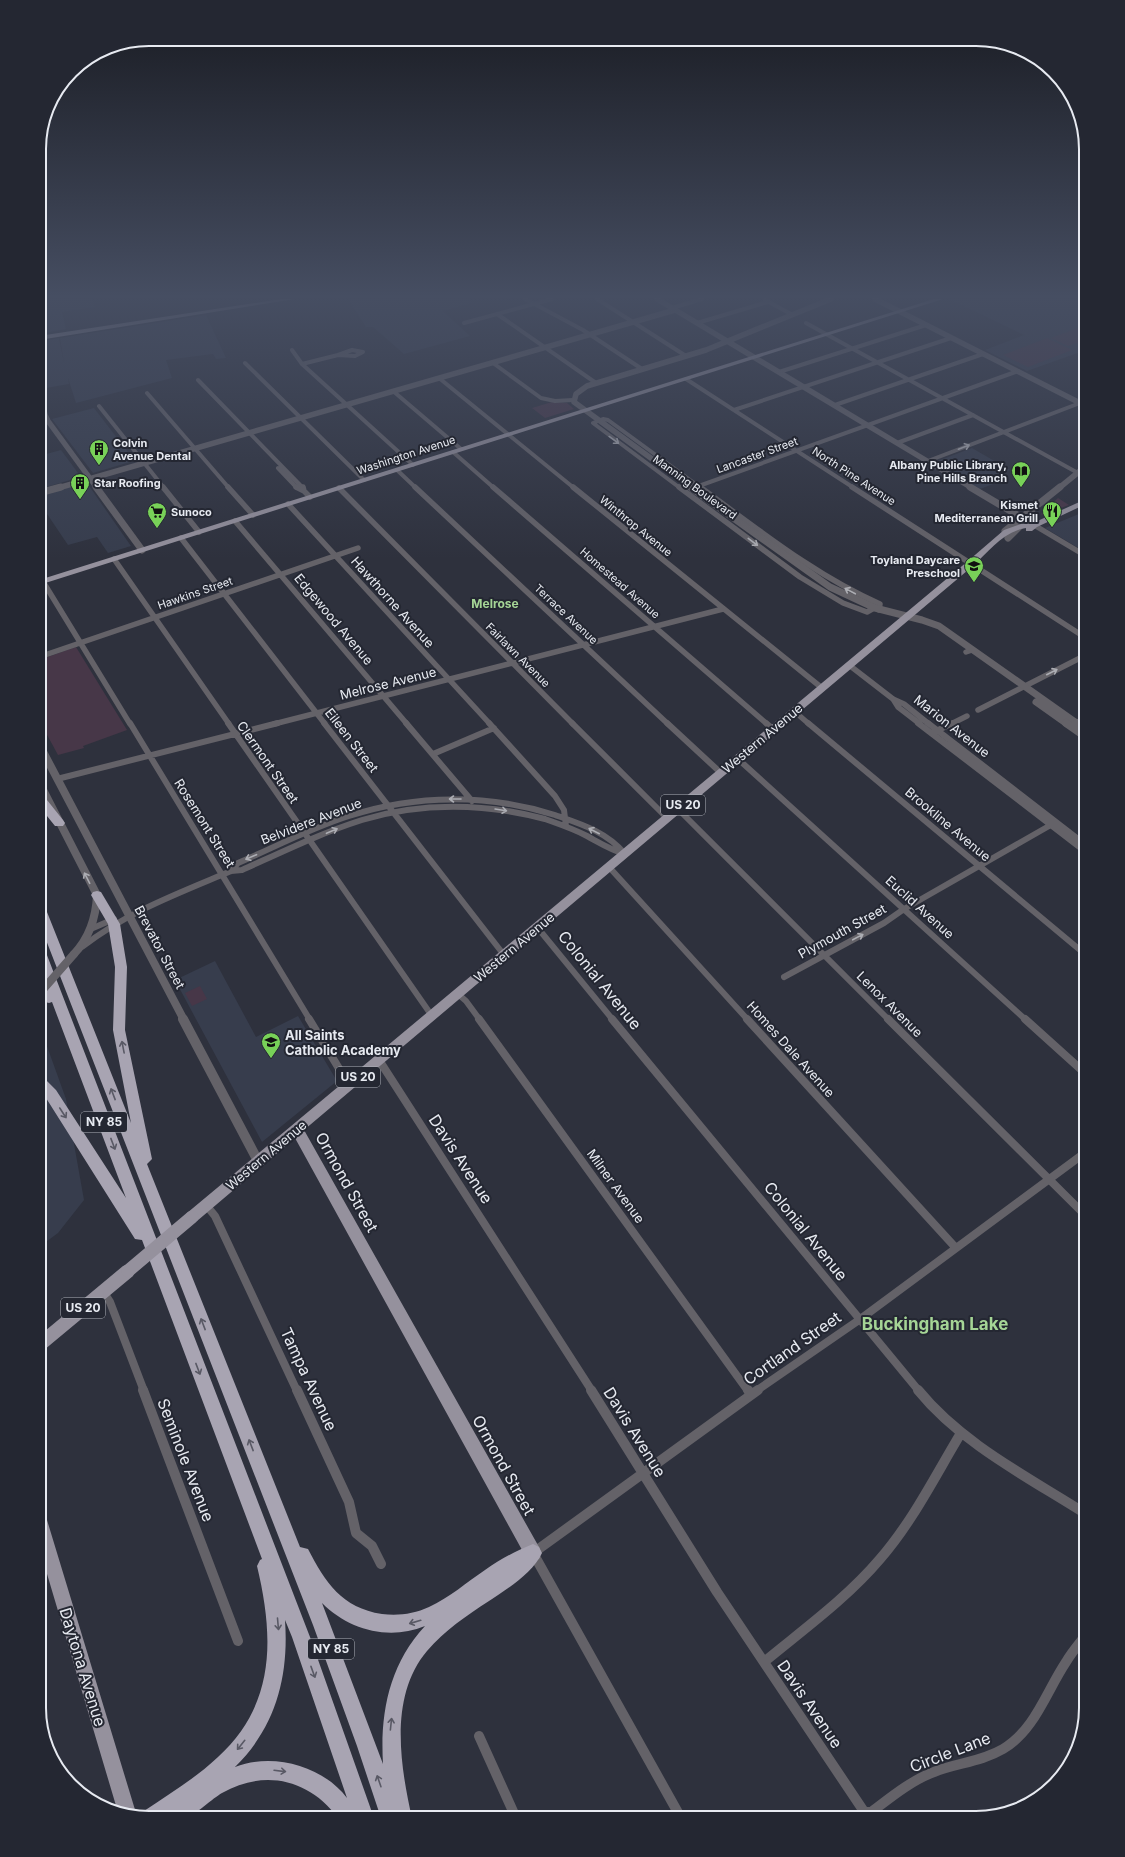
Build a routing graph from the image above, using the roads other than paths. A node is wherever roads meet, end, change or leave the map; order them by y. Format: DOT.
graph roads {
  1 [pos="203,386"];
  2 [pos="269,386"];
  3 [pos="325,386"];
  4 [pos="412,386"];
  5 [pos="448,386"];
  6 [pos="524,386"];
  7 [pos="590,386"];
  8 [pos="665,386"];
  9 [pos="696,386"];
  10 [pos="803,386"];
  11 [pos="894,386"];
  12 [pos="920,386"];
  13 [pos="977,386"];
  14 [pos="1046,386"];
  15 [pos="393,391"];
  16 [pos="147,393"];
  17 [pos="942,398"];
  18 [pos="573,400"];
  19 [pos="1079,402"];
  20 [pos="1079,403"];
  21 [pos="346,405"];
  22 [pos="99,406"];
  23 [pos="835,406"];
  24 [pos="734,410"];
  25 [pos="585,411"];
  26 [pos="973,415"];
  27 [pos="46,417"];
  28 [pos="301,418"];
  29 [pos="598,420"];
  30 [pos="867,425"];
  31 [pos="1004,432"];
  32 [pos="249,433"];
  33 [pos="508,435"];
  34 [pos="897,443"];
  35 [pos="195,448"];
  36 [pos="797,450"];
  37 [pos="457,451"];
  38 [pos="652,451"];
  39 [pos="645,454"];
  40 [pos="637,456"];
  41 [pos="928,461"];
  42 [pos="144,463"];
  43 [pos="413,465"];
  44 [pos="398,470"];
  45 [pos="1078,473"];
  46 [pos="90,478"];
  47 [pos="364,480"];
  48 [pos="698,486"];
  49 [pos="339,488"];
  50 [pos="692,488"];
  51 [pos="46,491"];
  52 [pos="684,491"];
  53 [pos="310,497"];
  54 [pos="288,504"];
  55 [pos="1079,505"];
  56 [pos="253,515"];
  57 [pos="235,521"];
  58 [pos="1021,522"];
  59 [pos="1034,524"];
  60 [pos="756,527"];
  61 [pos="749,530"];
  62 [pos="199,532"];
  63 [pos="741,533"];
  64 [pos="1006,535"];
  65 [pos="181,538"];
  66 [pos="358,548"];
  67 [pos="142,550"];
  68 [pos="1079,550"];
  69 [pos="335,555"];
  70 [pos="114,559"];
  71 [pos="971,563"];
  72 [pos="806,564"];
  73 [pos="799,567"];
  74 [pos="791,570"];
  75 [pos="281,574"];
  76 [pos="46,578"];
  77 [pos="46,587"];
  78 [pos="225,594"];
  79 [pos="723,609"];
  80 [pos="877,609"];
  81 [pos="912,617"];
  82 [pos="154,618"];
  83 [pos="655,626"];
  84 [pos="1079,633"];
  85 [pos="80,643"];
  86 [pos="584,644"];
  87 [pos="46,655"];
  88 [pos="1079,659"];
  89 [pos="512,663"];
  90 [pos="849,665"];
  91 [pos="448,679"];
  92 [pos="822,688"];
  93 [pos="1021,688"];
  94 [pos="384,696"];
  95 [pos="978,710"];
  96 [pos="794,711"];
  97 [pos="317,713"];
  98 [pos="967,716"];
  99 [pos="494,728"];
  100 [pos="773,729"];
  101 [pos="1079,730"];
  102 [pos="935,732"];
  103 [pos="235,734"];
  104 [pos="433,754"];
  105 [pos="149,755"];
  106 [pos="46,758"];
  107 [pos="738,758"];
  108 [pos="721,773"];
  109 [pos="57,779"];
  110 [pos="46,796"];
  111 [pos="472,800"];
  112 [pos="389,806"];
  113 [pos="46,807"];
  114 [pos="475,807"];
  115 [pos="678,809"];
  116 [pos="395,812"];
  117 [pos="667,818"];
  118 [pos="567,819"];
  119 [pos="59,823"];
  120 [pos="1053,824"];
  121 [pos="566,826"];
  122 [pos="304,834"];
  123 [pos="309,841"];
  124 [pos="1079,841"];
  125 [pos="1079,846"];
  126 [pos="625,854"];
  127 [pos="980,866"];
  128 [pos="609,867"];
  129 [pos="231,871"];
  130 [pos="223,874"];
  131 [pos="97,896"];
  132 [pos="904,909"];
  133 [pos="128,915"];
  134 [pos="112,922"];
  135 [pos="46,925"];
  136 [pos="93,928"];
  137 [pos="537,928"];
  138 [pos="81,947"];
  139 [pos="1079,949"];
  140 [pos="504,955"];
  141 [pos="824,955"];
  142 [pos="46,969"];
  143 [pos="784,977"];
  144 [pos="46,986"];
  145 [pos="46,992"];
  146 [pos="458,994"];
  147 [pos="432,1016"];
  148 [pos="379,1060"];
  149 [pos="1079,1068"];
  150 [pos="90,1085"];
  151 [pos="350,1085"];
  152 [pos="46,1089"];
  153 [pos="297,1129"];
  154 [pos="1079,1157"];
  155 [pos="258,1161"];
  156 [pos="1049,1179"];
  157 [pos="206,1205"];
  158 [pos="1079,1209"];
  159 [pos="163,1221"];
  160 [pos="955,1247"];
  161 [pos="103,1292"];
  162 [pos="170,1293"];
  163 [pos="859,1320"];
  164 [pos="46,1339"];
  165 [pos="751,1395"];
  166 [pos="961,1433"];
  167 [pos="644,1473"];
  168 [pos="265,1481"];
  169 [pos="245,1491"];
  170 [pos="1079,1509"];
  171 [pos="46,1543"];
  172 [pos="533,1553"];
  173 [pos="381,1564"];
  174 [pos="238,1641"];
  175 [pos="1079,1644"];
  176 [pos="764,1662"];
  177 [pos="479,1736"];
  178 [pos="126,1808"];
  179 [pos="161,1811"];
  180 [pos="180,1811"];
  181 [pos="345,1811"];
  182 [pos="362,1811"];
  183 [pos="389,1811"];
  184 [pos="400,1811"];
  185 [pos="513,1811"];
  186 [pos="677,1811"];
  187 [pos="865,1811"];
  188 [pos="873,1811"];
  1 -- 32 [label="street"];
  2 -- 28 [label="street"];
  3 -- 21 [label="street"];
  4 -- 15 [label="street"];
  5 -- 33 [label="street, Winthrop Avenue"];
  6 -- 18 [label="street"];
  7 -- 18 [label="street"];
  8 -- 25 [label="main road, Washington Avenue"];
  9 -- 24 [label="street, North Pine Avenue"];
  10 -- 23 [label="street"];
  10 -- 24 [label="street"];
  11 -- 23 [label="street"];
  12 -- 17 [label="street"];
  13 -- 17 [label="street, Lancaster Street"];
  14 -- 19 [label="street"];
  15 -- 21 [label="street"];
  15 -- 37 [label="street, Homestead Avenue"];
  16 -- 35 [label="street"];
  17 -- 26 [label="street"];
  17 -- 30 [label="street, Lancaster Street"];
  18 -- 25 [label="street, Manning Boulevard"];
  20 -- 31 [label="street"];
  21 -- 28 [label="street"];
  21 -- 43 [label="street"];
  22 -- 42 [label="street"];
  23 -- 30 [label="street"];
  24 -- 36 [label="street, North Pine Avenue"];
  25 -- 29 [label="street, Manning Boulevard"];
  25 -- 33 [label="main road, Washington Avenue"];
  26 -- 31 [label="street"];
  26 -- 34 [label="street"];
  27 -- 46 [label="street"];
  28 -- 32 [label="street"];
  28 -- 47 [label="street"];
  29 -- 38 [label="street, Manning Boulevard"];
  29 -- 39 [label="street, Manning Boulevard"];
  29 -- 40 [label="street, Manning Boulevard, one-way"];
  30 -- 34 [label="street"];
  30 -- 36 [label="street, Lancaster Street"];
  41 -- 31 [label="street, one-way"];
  31 -- 45 [label="street"];
  32 -- 35 [label="street"];
  32 -- 53 [label="street"];
  33 -- 37 [label="main road, Washington Avenue"];
  33 -- 79 [label="street, Winthrop Avenue"];
  34 -- 41 [label="street"];
  35 -- 42 [label="street"];
  35 -- 56 [label="street"];
  36 -- 48 [label="street, Lancaster Street"];
  36 -- 71 [label="street, North Pine Avenue"];
  37 -- 43 [label="main road, Washington Avenue"];
  37 -- 83 [label="street, Homestead Avenue"];
  38 -- 39 [label="street, Manning Boulevard"];
  38 -- 48 [label="street, Manning Boulevard"];
  39 -- 40 [label="street, Manning Boulevard"];
  39 -- 50 [label="street, Manning Boulevard"];
  40 -- 52 [label="street, Manning Boulevard"];
  41 -- 58 [label="street"];
  42 -- 46 [label="street"];
  42 -- 62 [label="street"];
  43 -- 44 [label="main road, Washington Avenue"];
  44 -- 47 [label="main road, Washington Avenue"];
  44 -- 86 [label="street, Terrace Avenue"];
  45 -- 58 [label="street"];
  46 -- 51 [label="street"];
  46 -- 67 [label="street"];
  47 -- 49 [label="main road, Washington Avenue"];
  48 -- 50 [label="street, Lancaster Street"];
  48 -- 60 [label="street, Manning Boulevard"];
  49 -- 53 [label="main road, Washington Avenue"];
  49 -- 89 [label="street, Fairlawn Avenue"];
  50 -- 52 [label="street, Lancaster Street"];
  50 -- 61 [label="street, Manning Boulevard"];
  52 -- 63 [label="street, Manning Boulevard"];
  53 -- 54 [label="main road, Washington Avenue"];
  54 -- 56 [label="main road, Washington Avenue"];
  54 -- 69 [label="street, Hawthorne Avenue"];
  55 -- 59 [label="main road, US 20"];
  56 -- 57 [label="main road, Washington Avenue"];
  57 -- 62 [label="main road, Washington Avenue"];
  57 -- 75 [label="street, Edgewood Avenue"];
  58 -- 59 [label="main road, US 20"];
  58 -- 64 [label="main road, US 20"];
  59 -- 64 [label="main road, US 20"];
  59 -- 68 [label="street"];
  60 -- 61 [label="street, Manning Boulevard"];
  60 -- 72 [label="street, Manning Boulevard"];
  61 -- 63 [label="street, Manning Boulevard"];
  61 -- 73 [label="street, Manning Boulevard"];
  62 -- 65 [label="main road, Washington Avenue"];
  63 -- 74 [label="street, Manning Boulevard, one-way"];
  64 -- 71 [label="main road, Western Avenue / US 20"];
  65 -- 67 [label="main road, Washington Avenue"];
  65 -- 78 [label="street, Eileen Street"];
  66 -- 69 [label="street, Hawkins Street"];
  67 -- 70 [label="main road, Washington Avenue"];
  69 -- 75 [label="street, Hawkins Street"];
  69 -- 91 [label="street, Hawthorne Avenue"];
  70 -- 76 [label="main road, Washington Avenue"];
  70 -- 82 [label="street, Clermont Street"];
  71 -- 81 [label="main road, Western Avenue / US 20"];
  71 -- 84 [label="street, North Pine Avenue"];
  72 -- 73 [label="street"];
  80 -- 72 [label="street, Manning Boulevard, one-way"];
  73 -- 74 [label="street"];
  73 -- 80 [label="street, Manning Boulevard"];
  74 -- 80 [label="street, Manning Boulevard"];
  75 -- 78 [label="street, Hawkins Street"];
  75 -- 94 [label="street, Edgewood Avenue"];
  77 -- 85 [label="street, Rosemont Street"];
  78 -- 82 [label="street, Hawkins Street"];
  78 -- 97 [label="street, Eileen Street"];
  79 -- 83 [label="street, Melrose Avenue"];
  79 -- 92 [label="street, Winthrop Avenue"];
  80 -- 81 [label="street, Manning Boulevard"];
  81 -- 90 [label="main road, Western Avenue / US 20"];
  81 -- 93 [label="street"];
  82 -- 85 [label="street, Hawkins Street"];
  82 -- 103 [label="street, Clermont Street"];
  83 -- 86 [label="street, Melrose Avenue"];
  83 -- 100 [label="street, Homestead Avenue"];
  85 -- 87 [label="street, Hawkins Street"];
  85 -- 105 [label="street, Rosemont Street"];
  86 -- 89 [label="street, Melrose Avenue"];
  86 -- 108 [label="street, Terrace Avenue"];
  93 -- 88 [label="street, one-way"];
  89 -- 91 [label="street, Melrose Avenue"];
  89 -- 117 [label="street, Fairlawn Avenue"];
  90 -- 92 [label="main road, Western Avenue / US 20"];
  90 -- 102 [label="street, Marion Avenue"];
  91 -- 94 [label="street, Melrose Avenue"];
  91 -- 99 [label="street, Hawthorne Avenue"];
  92 -- 96 [label="main road, Western Avenue / US 20"];
  93 -- 95 [label="street"];
  93 -- 101 [label="street"];
  94 -- 97 [label="street, Melrose Avenue"];
  94 -- 104 [label="street, Edgewood Avenue"];
  96 -- 100 [label="main road, Western Avenue / US 20"];
  96 -- 127 [label="street, Brookline Avenue"];
  97 -- 103 [label="street, Melrose Avenue"];
  97 -- 112 [label="street, Eileen Street"];
  98 -- 102 [label="street"];
  99 -- 104 [label="street"];
  99 -- 118 [label="street, Hawthorne Avenue"];
  100 -- 107 [label="main road, Western Avenue / US 20"];
  102 -- 120 [label="street, Marion Avenue"];
  103 -- 105 [label="street, Melrose Avenue"];
  103 -- 122 [label="street, Clermont Street"];
  104 -- 111 [label="street, Edgewood Avenue"];
  105 -- 109 [label="street, Melrose Avenue"];
  105 -- 130 [label="street, Rosemont Street"];
  106 -- 109 [label="street, Brevator Street"];
  107 -- 108 [label="main road, Western Avenue / US 20"];
  107 -- 132 [label="street, Euclid Avenue"];
  108 -- 115 [label="main road, Western Avenue / US 20"];
  109 -- 133 [label="street, Brevator Street"];
  110 -- 119 [label="street"];
  111 -- 112 [label="street, Belvidere Avenue, one-way"];
  111 -- 114 [label="street, Edgewood Avenue"];
  111 -- 118 [label="street, Belvidere Avenue"];
  112 -- 116 [label="street, Eileen Street"];
  112 -- 122 [label="street, Belvidere Avenue"];
  113 -- 119 [label="highway"];
  114 -- 116 [label="street, Belvidere Avenue"];
  114 -- 121 [label="street, Belvidere Avenue, one-way"];
  115 -- 117 [label="main road, Western Avenue / US 20"];
  115 -- 141 [label="street, Lenox Avenue"];
  123 -- 116 [label="street, Belvidere Avenue, one-way"];
  116 -- 140 [label="street, Eileen Street"];
  117 -- 126 [label="main road, Western Avenue / US 20"];
  118 -- 121 [label="street"];
  126 -- 118 [label="street, Belvidere Avenue, one-way"];
  131 -- 119 [label="street, one-way"];
  120 -- 124 [label="street, Marion Avenue"];
  120 -- 125 [label="street, Marion Avenue"];
  120 -- 127 [label="street, Plymouth Street"];
  121 -- 126 [label="street, Belvidere Avenue"];
  122 -- 123 [label="street, Clermont Street"];
  122 -- 129 [label="street, Belvidere Avenue, one-way"];
  123 -- 129 [label="street, Belvidere Avenue"];
  123 -- 147 [label="street, Clermont Street"];
  126 -- 128 [label="main road, Western Avenue / US 20"];
  127 -- 132 [label="street, Plymouth Street"];
  127 -- 139 [label="street, Brookline Avenue"];
  128 -- 137 [label="main road, Western Avenue / US 20"];
  128 -- 160 [label="street, Homes Dale Avenue"];
  129 -- 130 [label="street, Belvidere Avenue"];
  130 -- 133 [label="street, Belvidere Avenue"];
  130 -- 151 [label="street, Rosemont Street"];
  131 -- 134 [label="highway"];
  131 -- 136 [label="street"];
  141 -- 132 [label="street, Plymouth Street, one-way"];
  132 -- 149 [label="street, Euclid Avenue"];
  133 -- 134 [label="street, Belvidere Avenue"];
  133 -- 155 [label="street, Brevator Street"];
  134 -- 136 [label="street, Belvidere Avenue"];
  134 -- 138 [label="street, Belvidere Avenue"];
  159 -- 134 [label="highway, one-way"];
  159 -- 135 [label="highway, NY 85, one-way"];
  136 -- 138 [label="street"];
  137 -- 140 [label="main road, Western Avenue / US 20"];
  137 -- 163 [label="street, Colonial Avenue"];
  138 -- 144 [label="street, bridge"];
  140 -- 146 [label="main road, Western Avenue / US 20"];
  141 -- 143 [label="street, Plymouth Street"];
  141 -- 156 [label="street, Lenox Avenue"];
  142 -- 150 [label="highway, NY 85"];
  145 -- 150 [label="highway"];
  146 -- 147 [label="main road, Western Avenue / US 20"];
  146 -- 165 [label="street, Milner Avenue"];
  147 -- 148 [label="main road, Western Avenue / US 20"];
  148 -- 151 [label="main road, Western Avenue / US 20"];
  148 -- 167 [label="street, Davis Avenue"];
  150 -- 162 [label="highway, NY 85, one-way"];
  151 -- 153 [label="main road, Western Avenue / US 20"];
  152 -- 162 [label="highway, one-way"];
  153 -- 155 [label="main road, Western Avenue / US 20"];
  153 -- 172 [label="main road, Ormond Street"];
  154 -- 156 [label="street, Cortland Street"];
  155 -- 157 [label="main road, Western Avenue / US 20"];
  156 -- 158 [label="street, Lenox Avenue"];
  156 -- 160 [label="street, Cortland Street"];
  157 -- 161 [label="main road, Western Avenue / US 20, bridge"];
  157 -- 173 [label="street, Tampa Avenue"];
  168 -- 159 [label="highway, NY 85, one-way"];
  160 -- 163 [label="street, Cortland Street"];
  161 -- 164 [label="main road, Western Avenue / US 20"];
  161 -- 174 [label="street, Seminole Avenue"];
  162 -- 169 [label="highway, NY 85, one-way"];
  163 -- 165 [label="street, Cortland Street"];
  163 -- 166 [label="street, Colonial Avenue"];
  165 -- 167 [label="street, Cortland Street"];
  166 -- 170 [label="street, Colonial Avenue"];
  166 -- 176 [label="street"];
  167 -- 172 [label="street, Cortland Street"];
  167 -- 176 [label="street, Davis Avenue"];
  172 -- 168 [label="highway, one-way"];
  183 -- 168 [label="highway, NY 85, one-way"];
  169 -- 179 [label="highway, one-way"];
  169 -- 182 [label="highway, NY 85, one-way"];
  171 -- 178 [label="main road, Daytona Avenue"];
  184 -- 172 [label="highway, one-way"];
  172 -- 186 [label="street, Ormond Street"];
  175 -- 188 [label="street, Circle Lane"];
  176 -- 187 [label="street, Davis Avenue"];
  177 -- 185 [label="street"];
  180 -- 181 [label="highway, one-way"];
}
